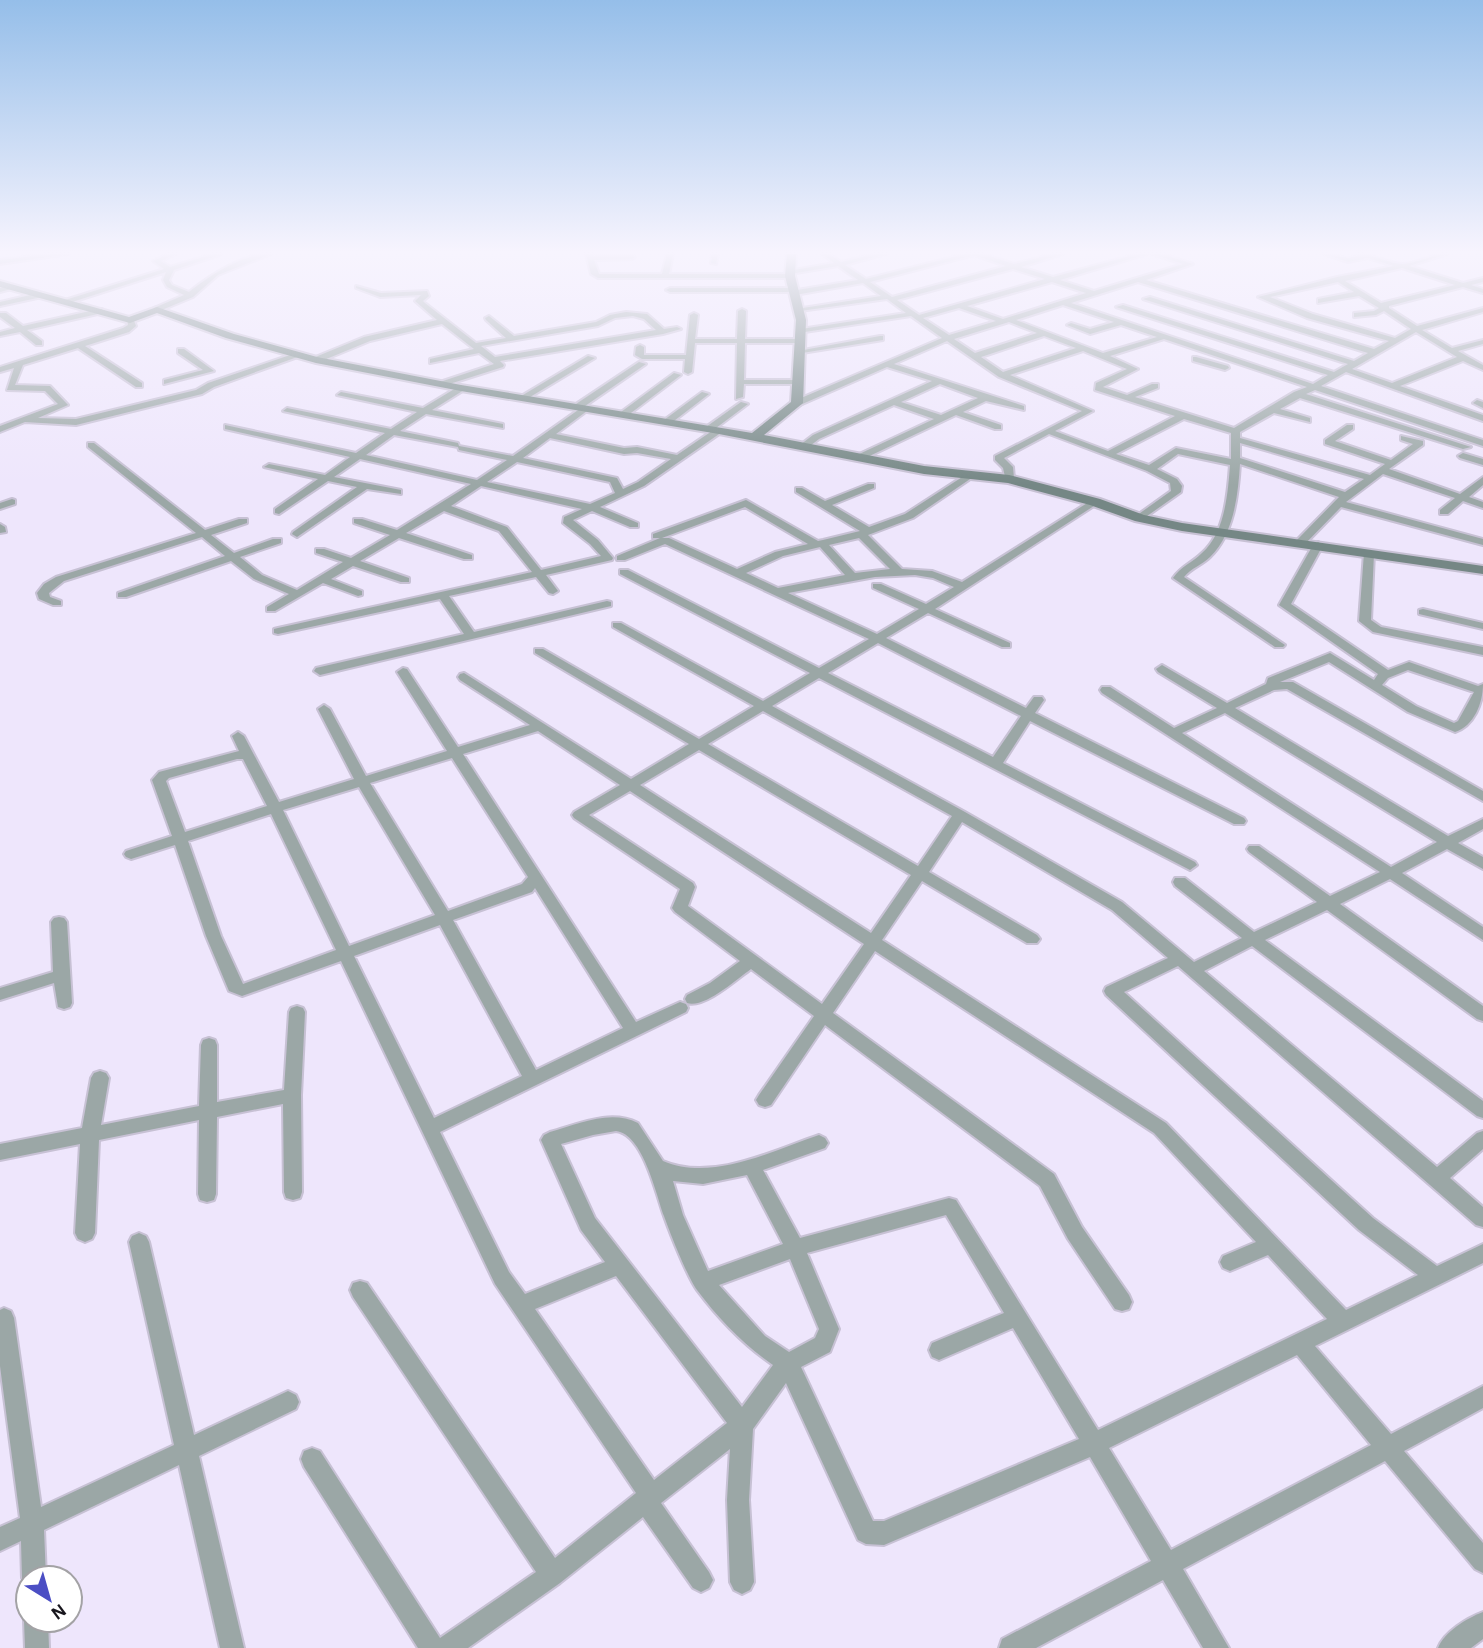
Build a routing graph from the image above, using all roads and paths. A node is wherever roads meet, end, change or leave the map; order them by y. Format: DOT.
graph roads {
  1 [pos="24,331"];
  2 [pos="121,331"];
  3 [pos="216,331"];
  4 [pos="402,331"];
  5 [pos="457,331"];
  6 [pos="503,331"];
  7 [pos="555,331"];
  8 [pos="607,331"];
  9 [pos="668,331"];
  10 [pos="692,331"];
  11 [pos="741,331"];
  12 [pos="801,331"];
  13 [pos="831,331"];
  14 [pos="868,331"];
  15 [pos="938,331"];
  16 [pos="971,331"];
  17 [pos="1039,331"];
  18 [pos="1144,331"];
  19 [pos="1192,331"];
  20 [pos="1240,331"];
  21 [pos="1247,331"];
  22 [pos="1301,331"];
  23 [pos="1362,331"];
  24 [pos="1412,331"];
  25 [pos="1419,331"];
  26 [pos="663,332"];
  27 [pos="1045,333"];
  28 [pos="1163,337"];
  29 [pos="1210,337"];
  30 [pos="511,338"];
  31 [pos="880,338"];
  32 [pos="948,338"];
  33 [pos="619,340"];
  34 [pos="1394,340"];
  35 [pos="691,341"];
  36 [pos="740,341"];
  37 [pos="801,341"];
  38 [pos="1483,342"];
  39 [pos="39,343"];
  40 [pos="1180,343"];
  41 [pos="888,344"];
  42 [pos="79,345"];
  43 [pos="640,347"];
  44 [pos="479,348"];
  45 [pos="1084,348"];
  46 [pos="896,350"];
  47 [pos="181,351"];
  48 [pos="1450,351"];
  49 [pos="1374,352"];
  50 [pos="1212,354"];
  51 [pos="299,355"];
  52 [pos="905,355"];
  53 [pos="975,356"];
  54 [pos="1103,356"];
  55 [pos="689,357"];
  56 [pos="591,358"];
  57 [pos="1462,358"];
  58 [pos="1196,359"];
  59 [pos="316,360"];
  60 [pos="494,360"];
  61 [pos="433,361"];
  62 [pos="1185,363"];
  63 [pos="885,364"];
  64 [pos="642,365"];
  65 [pos="19,366"];
  66 [pos="1349,366"];
  67 [pos="1483,368"];
  68 [pos="0,370"];
  69 [pos="211,371"];
  70 [pos="688,372"];
  71 [pos="1235,372"];
  72 [pos="1002,374"];
  73 [pos="677,375"];
  74 [pos="1335,375"];
  75 [pos="229,378"];
  76 [pos="940,381"];
  77 [pos="167,382"];
  78 [pos="741,382"];
  79 [pos="799,382"];
  80 [pos="443,384"];
  81 [pos="139,385"];
  82 [pos="1155,386"];
  83 [pos="1392,386"];
  84 [pos="1311,387"];
  85 [pos="461,388"];
  86 [pos="1286,388"];
  87 [pos="1298,393"];
  88 [pos="705,394"];
  89 [pos="341,395"];
  90 [pos="522,398"];
  91 [pos="985,398"];
  92 [pos="1126,398"];
  93 [pos="894,402"];
  94 [pos="797,403"];
  95 [pos="583,407"];
  96 [pos="1021,408"];
  97 [pos="1271,409"];
  98 [pos="287,411"];
  99 [pos="424,411"];
  100 [pos="956,412"];
  101 [pos="624,414"];
  102 [pos="1183,416"];
  103 [pos="1483,418"];
  104 [pos="943,419"];
  105 [pos="26,420"];
  106 [pos="1307,420"];
  107 [pos="667,422"];
  108 [pos="500,426"];
  109 [pos="228,427"];
  110 [pos="998,427"];
  111 [pos="1350,427"];
  112 [pos="0,429"];
  113 [pos="714,430"];
  114 [pos="1048,431"];
  115 [pos="391,433"];
  116 [pos="548,435"];
  117 [pos="1235,435"];
  118 [pos="1395,435"];
  119 [pos="753,438"];
  120 [pos="1420,443"];
  121 [pos="91,445"];
  122 [pos="1480,446"];
  123 [pos="803,447"];
  124 [pos="1108,454"];
  125 [pos="358,456"];
  126 [pos="1463,456"];
  127 [pos="681,458"];
  128 [pos="858,458"];
  129 [pos="515,459"];
  130 [pos="1236,462"];
  131 [pos="1483,462"];
  132 [pos="1391,463"];
  133 [pos="269,467"];
  134 [pos="1150,469"];
  135 [pos="1382,470"];
  136 [pos="970,475"];
  137 [pos="327,478"];
  138 [pos="1371,478"];
  139 [pos="1009,479"];
  140 [pos="1483,480"];
  141 [pos="479,483"];
  142 [pos="366,485"];
  143 [pos="871,486"];
  144 [pos="799,490"];
  145 [pos="398,492"];
  146 [pos="620,494"];
  147 [pos="1462,498"];
  148 [pos="1343,499"];
  149 [pos="12,502"];
  150 [pos="1095,502"];
  151 [pos="824,505"];
  152 [pos="1483,505"];
  153 [pos="0,506"];
  154 [pos="443,507"];
  155 [pos="593,508"];
  156 [pos="279,511"];
  157 [pos="1444,512"];
  158 [pos="1140,518"];
  159 [pos="243,521"];
  160 [pos="358,521"];
  161 [pos="634,525"];
  162 [pos="645,531"];
  163 [pos="865,532"];
  164 [pos="1223,532"];
  165 [pos="205,533"];
  166 [pos="398,533"];
  167 [pos="297,534"];
  168 [pos="661,538"];
  169 [pos="277,541"];
  170 [pos="1483,542"];
  171 [pos="820,543"];
  172 [pos="1300,543"];
  173 [pos="1318,545"];
  174 [pos="320,551"];
  175 [pos="1369,553"];
  176 [pos="232,556"];
  177 [pos="468,556"];
  178 [pos="621,558"];
  179 [pos="352,562"];
  180 [pos="1483,570"];
  181 [pos="624,572"];
  182 [pos="900,573"];
  183 [pos="736,574"];
  184 [pos="542,575"];
  185 [pos="854,578"];
  186 [pos="324,580"];
  187 [pos="405,580"];
  188 [pos="877,586"];
  189 [pos="963,586"];
  190 [pos="553,591"];
  191 [pos="775,592"];
  192 [pos="358,593"];
  193 [pos="298,594"];
  194 [pos="443,594"];
  195 [pos="122,595"];
  196 [pos="57,603"];
  197 [pos="607,604"];
  198 [pos="271,609"];
  199 [pos="927,609"];
  200 [pos="1423,612"];
  201 [pos="617,625"];
  202 [pos="1483,626"];
  203 [pos="278,631"];
  204 [pos="470,635"];
  205 [pos="877,638"];
  206 [pos="1006,645"];
  207 [pos="1279,645"];
  208 [pos="539,651"];
  209 [pos="1483,651"];
  210 [pos="1162,669"];
  211 [pos="320,671"];
  212 [pos="403,672"];
  213 [pos="819,673"];
  214 [pos="1384,675"];
  215 [pos="464,677"];
  216 [pos="1375,685"];
  217 [pos="1272,686"];
  218 [pos="1106,690"];
  219 [pos="1482,690"];
  220 [pos="1038,700"];
  221 [pos="763,706"];
  222 [pos="1228,708"];
  223 [pos="324,709"];
  224 [pos="1028,715"];
  225 [pos="541,726"];
  226 [pos="1173,733"];
  227 [pos="238,736"];
  228 [pos="699,744"];
  229 [pos="455,752"];
  230 [pos="248,755"];
  231 [pos="995,764"];
  232 [pos="362,781"];
  233 [pos="631,784"];
  234 [pos="1483,797"];
  235 [pos="275,808"];
  236 [pos="960,815"];
  237 [pos="1239,821"];
  238 [pos="1483,823"];
  239 [pos="181,838"];
  240 [pos="1448,842"];
  241 [pos="1254,849"];
  242 [pos="131,854"];
  243 [pos="1483,864"];
  244 [pos="1189,865"];
  245 [pos="1391,873"];
  246 [pos="919,874"];
  247 [pos="536,878"];
  248 [pos="1180,882"];
  249 [pos="1327,902"];
  250 [pos="445,919"];
  251 [pos="59,922"];
  252 [pos="1483,935"];
  253 [pos="1032,939"];
  254 [pos="1253,939"];
  255 [pos="873,941"];
  256 [pos="344,956"];
  257 [pos="751,961"];
  258 [pos="1186,964"];
  259 [pos="61,975"];
  260 [pos="0,994"];
  261 [pos="64,1003"];
  262 [pos="297,1012"];
  263 [pos="823,1014"];
  264 [pos="1483,1015"];
  265 [pos="633,1030"];
  266 [pos="209,1045"];
  267 [pos="100,1078"];
  268 [pos="532,1079"];
  269 [pos="292,1095"];
  270 [pos="765,1100"];
  271 [pos="210,1111"];
  272 [pos="1483,1111"];
  273 [pos="429,1129"];
  274 [pos="90,1135"];
  275 [pos="1483,1138"];
  276 [pos="819,1143"];
  277 [pos="0,1152"];
  278 [pos="752,1166"];
  279 [pos="656,1167"];
  280 [pos="1437,1178"];
  281 [pos="293,1192"];
  282 [pos="207,1194"];
  283 [pos="1483,1219"];
  284 [pos="85,1233"];
  285 [pos="139,1242"];
  286 [pos="1270,1245"];
  287 [pos="795,1248"];
  288 [pos="1483,1253"];
  289 [pos="1230,1262"];
  290 [pos="618,1265"];
  291 [pos="1435,1276"];
  292 [pos="703,1282"];
  293 [pos="360,1290"];
  294 [pos="1122,1302"];
  295 [pos="521,1305"];
  296 [pos="1017,1317"];
  297 [pos="4,1318"];
  298 [pos="1343,1321"];
  299 [pos="1299,1342"];
  300 [pos="939,1350"];
  301 [pos="788,1363"];
  302 [pos="1483,1397"];
  303 [pos="288,1402"];
  304 [pos="742,1425"];
  305 [pos="1093,1444"];
  306 [pos="1388,1448"];
  307 [pos="186,1452"];
  308 [pos="312,1459"];
  309 [pos="648,1498"];
  310 [pos="32,1524"];
  311 [pos="0,1539"];
  312 [pos="1483,1561"];
  313 [pos="33,1564"];
  314 [pos="1167,1565"];
  315 [pos="552,1575"];
  316 [pos="701,1580"];
  317 [pos="742,1582"];
  318 [pos="1483,1624"];
  319 [pos="232,1648"];
  320 [pos="432,1648"];
  321 [pos="447,1648"];
  322 [pos="1011,1648"];
  323 [pos="1217,1648"];
  324 [pos="1450,1648"];
  1 -- 39 [label="street"];
  2 -- 42 [label="street"];
  3 -- 51 [label="street"];
  4 -- 59 [label="street"];
  5 -- 44 [label="street"];
  6 -- 30 [label="street"];
  7 -- 30 [label="street"];
  8 -- 33 [label="street"];
  9 -- 26 [label="street"];
  10 -- 35 [label="street"];
  11 -- 36 [label="street"];
  12 -- 37 [label="street"];
  13 -- 37 [label="street"];
  14 -- 31 [label="street"];
  15 -- 32 [label="street"];
  16 -- 32 [label="street"];
  17 -- 27 [label="street"];
  18 -- 28 [label="street"];
  19 -- 29 [label="street"];
  20 -- 29 [label="street"];
  21 -- 66 [label="street"];
  22 -- 49 [label="street"];
  23 -- 34 [label="street"];
  24 -- 34 [label="street"];
  25 -- 48 [label="street"];
  26 -- 33 [label="street"];
  27 -- 45 [label="street"];
  27 -- 53 [label="street"];
  28 -- 40 [label="street"];
  28 -- 54 [label="street"];
  29 -- 40 [label="street"];
  29 -- 74 [label="street"];
  30 -- 44 [label="street"];
  31 -- 37 [label="street"];
  31 -- 41 [label="street"];
  32 -- 52 [label="street"];
  32 -- 53 [label="street"];
  33 -- 60 [label="street"];
  34 -- 49 [label="street"];
  35 -- 36 [label="street"];
  35 -- 55 [label="street"];
  36 -- 37 [label="street"];
  36 -- 78 [label="street"];
  37 -- 79 [label="street"];
  38 -- 48 [label="street"];
  40 -- 50 [label="street"];
  42 -- 65 [label="street"];
  42 -- 81 [label="street"];
  43 -- 55 [label="street"];
  44 -- 60 [label="street"];
  44 -- 61 [label="street"];
  45 -- 54 [label="street"];
  45 -- 72 [label="street"];
  46 -- 52 [label="street"];
  47 -- 69 [label="street"];
  48 -- 57 [label="street"];
  49 -- 66 [label="street"];
  50 -- 58 [label="street"];
  50 -- 84 [label="street"];
  51 -- 59 [label="street"];
  51 -- 75 [label="street"];
  52 -- 63 [label="street"];
  53 -- 72 [label="street"];
  54 -- 92 [label="street"];
  55 -- 70 [label="street"];
  56 -- 90 [label="street"];
  57 -- 67 [label="street"];
  57 -- 83 [label="street"];
  58 -- 62 [label="street"];
  58 -- 71 [label="street"];
  59 -- 80 [label="street"];
  60 -- 80 [label="street"];
  63 -- 76 [label="street"];
  63 -- 94 [label="street"];
  64 -- 95 [label="street"];
  65 -- 68 [label="street"];
  65 -- 105 [label="street"];
  66 -- 74 [label="street"];
  66 -- 83 [label="street"];
  69 -- 75 [label="street"];
  69 -- 77 [label="street"];
  72 -- 114 [label="street"];
  73 -- 101 [label="street"];
  74 -- 84 [label="street"];
  75 -- 105 [label="street"];
  76 -- 91 [label="street"];
  76 -- 93 [label="street"];
  78 -- 79 [label="street"];
  78 -- 113 [label="street"];
  79 -- 94 [label="street"];
  80 -- 85 [label="street"];
  82 -- 92 [label="street"];
  83 -- 103 [label="street"];
  84 -- 87 [label="street"];
  84 -- 122 [label="street"];
  85 -- 90 [label="street"];
  85 -- 99 [label="street"];
  86 -- 87 [label="street"];
  87 -- 97 [label="street"];
  87 -- 122 [label="street"];
  88 -- 107 [label="street"];
  89 -- 99 [label="street"];
  90 -- 95 [label="street"];
  91 -- 96 [label="street"];
  91 -- 100 [label="street"];
  92 -- 102 [label="street"];
  93 -- 104 [label="street"];
  93 -- 123 [label="street"];
  94 -- 119 [label="street"];
  95 -- 101 [label="street"];
  95 -- 116 [label="street"];
  97 -- 106 [label="street"];
  97 -- 117 [label="street"];
  98 -- 115 [label="street"];
  99 -- 108 [label="street"];
  99 -- 115 [label="street"];
  100 -- 104 [label="street"];
  100 -- 110 [label="street"];
  101 -- 107 [label="street"];
  102 -- 117 [label="street"];
  102 -- 124 [label="street"];
  104 -- 128 [label="street"];
  105 -- 112 [label="street"];
  107 -- 113 [label="street"];
  109 -- 125 [label="street"];
  111 -- 132 [label="street"];
  113 -- 119 [label="street"];
  113 -- 127 [label="street"];
  114 -- 124 [label="street"];
  114 -- 139 [label="street"];
  115 -- 125 [label="street"];
  115 -- 129 [label="street"];
  116 -- 127 [label="street"];
  116 -- 129 [label="street"];
  117 -- 130 [label="street"];
  117 -- 138 [label="street"];
  118 -- 120 [label="street"];
  119 -- 123 [label="street"];
  120 -- 126 [label="street"];
  120 -- 132 [label="street"];
  121 -- 165 [label="street"];
  122 -- 126 [label="street"];
  123 -- 128 [label="street"];
  124 -- 134 [label="street"];
  125 -- 137 [label="street"];
  125 -- 141 [label="street"];
  126 -- 131 [label="street"];
  127 -- 146 [label="street"];
  128 -- 136 [label="street"];
  129 -- 141 [label="street"];
  129 -- 146 [label="street"];
  130 -- 134 [label="street"];
  130 -- 148 [label="street"];
  130 -- 164 [label="street"];
  132 -- 135 [label="street"];
  133 -- 137 [label="street"];
  134 -- 158 [label="street"];
  135 -- 138 [label="street"];
  135 -- 147 [label="street"];
  136 -- 139 [label="street"];
  136 -- 163 [label="street"];
  137 -- 142 [label="street"];
  137 -- 156 [label="street"];
  138 -- 148 [label="street"];
  139 -- 150 [label="street"];
  140 -- 147 [label="street"];
  141 -- 154 [label="street"];
  141 -- 155 [label="street"];
  142 -- 145 [label="street"];
  142 -- 167 [label="street"];
  143 -- 151 [label="street"];
  144 -- 151 [label="street"];
  146 -- 155 [label="street"];
  147 -- 152 [label="street"];
  147 -- 157 [label="street"];
  148 -- 170 [label="street"];
  148 -- 172 [label="street"];
  149 -- 153 [label="street"];
  150 -- 158 [label="street"];
  150 -- 189 [label="street"];
  151 -- 163 [label="street"];
  154 -- 166 [label="street"];
  154 -- 184 [label="street"];
  155 -- 161 [label="street"];
  155 -- 184 [label="street"];
  158 -- 164 [label="street"];
  159 -- 165 [label="street"];
  160 -- 166 [label="street"];
  162 -- 168 [label="street"];
  163 -- 171 [label="street"];
  163 -- 182 [label="street"];
  164 -- 172 [label="street"];
  164 -- 207 [label="street"];
  165 -- 176 [label="street"];
  165 -- 196 [label="street"];
  166 -- 177 [label="street"];
  166 -- 179 [label="street"];
  168 -- 171 [label="street"];
  168 -- 178 [label="street"];
  168 -- 183 [label="street"];
  169 -- 176 [label="street"];
  171 -- 183 [label="street"];
  171 -- 185 [label="street"];
  172 -- 173 [label="street"];
  173 -- 175 [label="street"];
  173 -- 214 [label="street"];
  174 -- 179 [label="street"];
  175 -- 180 [label="street"];
  175 -- 209 [label="street"];
  176 -- 193 [label="street"];
  176 -- 195 [label="street"];
  179 -- 186 [label="street"];
  179 -- 187 [label="street"];
  181 -- 213 [label="street"];
  182 -- 185 [label="street"];
  182 -- 189 [label="street"];
  183 -- 191 [label="street"];
  184 -- 190 [label="street"];
  184 -- 194 [label="street"];
  185 -- 191 [label="street"];
  186 -- 192 [label="street"];
  186 -- 193 [label="street"];
  188 -- 199 [label="street"];
  189 -- 199 [label="street"];
  191 -- 205 [label="street"];
  193 -- 198 [label="street"];
  194 -- 203 [label="street"];
  194 -- 204 [label="street"];
  197 -- 204 [label="street"];
  199 -- 205 [label="street"];
  199 -- 206 [label="street"];
  200 -- 202 [label="street"];
  201 -- 221 [label="street"];
  204 -- 211 [label="street"];
  205 -- 213 [label="street"];
  205 -- 224 [label="street"];
  208 -- 228 [label="street"];
  210 -- 222 [label="street"];
  212 -- 229 [label="street"];
  213 -- 221 [label="street"];
  213 -- 231 [label="street"];
  214 -- 216 [label="street"];
  214 -- 219 [label="street"];
  215 -- 225 [label="street"];
  216 -- 217 [label="street"];
  216 -- 219 [label="street"];
  217 -- 222 [label="street"];
  217 -- 234 [label="street"];
  218 -- 226 [label="street"];
  220 -- 224 [label="street"];
  221 -- 228 [label="street"];
  221 -- 236 [label="street"];
  222 -- 226 [label="street"];
  222 -- 240 [label="street"];
  223 -- 232 [label="street"];
  224 -- 231 [label="street"];
  224 -- 237 [label="street"];
  225 -- 229 [label="street"];
  225 -- 233 [label="street"];
  226 -- 245 [label="street"];
  227 -- 230 [label="street"];
  228 -- 233 [label="street"];
  228 -- 246 [label="street"];
  229 -- 232 [label="street"];
  229 -- 247 [label="street"];
  230 -- 235 [label="street"];
  230 -- 239 [label="street"];
  231 -- 244 [label="street"];
  232 -- 235 [label="street"];
  232 -- 250 [label="street"];
  233 -- 255 [label="street"];
  233 -- 257 [label="street"];
  235 -- 239 [label="street"];
  235 -- 256 [label="street"];
  236 -- 246 [label="street"];
  236 -- 258 [label="street"];
  238 -- 240 [label="street"];
  239 -- 242 [label="street"];
  239 -- 256 [label="street"];
  240 -- 243 [label="street"];
  240 -- 245 [label="street"];
  241 -- 249 [label="street"];
  245 -- 249 [label="street"];
  245 -- 252 [label="street"];
  246 -- 253 [label="street"];
  246 -- 255 [label="street"];
  247 -- 250 [label="street"];
  247 -- 265 [label="street"];
  248 -- 254 [label="street"];
  249 -- 254 [label="street"];
  249 -- 264 [label="street"];
  250 -- 256 [label="street"];
  250 -- 268 [label="street"];
  251 -- 259 [label="street"];
  254 -- 258 [label="street"];
  254 -- 272 [label="street"];
  255 -- 263 [label="street"];
  255 -- 286 [label="street"];
  256 -- 273 [label="street"];
  257 -- 263 [label="street"];
  257 -- 265 [label="street"];
  258 -- 280 [label="street"];
  258 -- 291 [label="street"];
  259 -- 260 [label="street"];
  259 -- 261 [label="street"];
  262 -- 269 [label="street"];
  263 -- 270 [label="street"];
  263 -- 294 [label="street"];
  265 -- 268 [label="street"];
  266 -- 271 [label="street"];
  267 -- 274 [label="street"];
  268 -- 273 [label="street"];
  269 -- 271 [label="street"];
  269 -- 281 [label="street"];
  271 -- 274 [label="street"];
  271 -- 282 [label="street"];
  273 -- 295 [label="street"];
  274 -- 277 [label="street"];
  274 -- 284 [label="street"];
  275 -- 280 [label="street"];
  276 -- 278 [label="street"];
  278 -- 279 [label="street"];
  278 -- 287 [label="street"];
  279 -- 290 [label="street"];
  279 -- 292 [label="street"];
  280 -- 283 [label="street"];
  285 -- 307 [label="street"];
  286 -- 289 [label="street"];
  286 -- 298 [label="street"];
  287 -- 292 [label="street"];
  287 -- 296 [label="street"];
  287 -- 301 [label="street"];
  288 -- 291 [label="street"];
  290 -- 295 [label="street"];
  290 -- 304 [label="street"];
  291 -- 298 [label="street"];
  292 -- 301 [label="street"];
  293 -- 315 [label="street"];
  295 -- 309 [label="street"];
  296 -- 300 [label="street"];
  296 -- 305 [label="street"];
  297 -- 310 [label="street"];
  298 -- 299 [label="street"];
  299 -- 305 [label="street"];
  299 -- 306 [label="street"];
  301 -- 304 [label="street"];
  301 -- 305 [label="street"];
  302 -- 306 [label="street"];
  303 -- 307 [label="street"];
  304 -- 309 [label="street"];
  304 -- 317 [label="street"];
  305 -- 314 [label="street"];
  306 -- 312 [label="street"];
  306 -- 314 [label="street"];
  307 -- 310 [label="street"];
  307 -- 319 [label="street"];
  308 -- 320 [label="street"];
  309 -- 315 [label="street"];
  309 -- 316 [label="street"];
  310 -- 311 [label="street"];
  310 -- 313 [label="street"];
  314 -- 322 [label="street"];
  314 -- 323 [label="street"];
  315 -- 321 [label="street"];
  318 -- 324 [label="street"];
}
